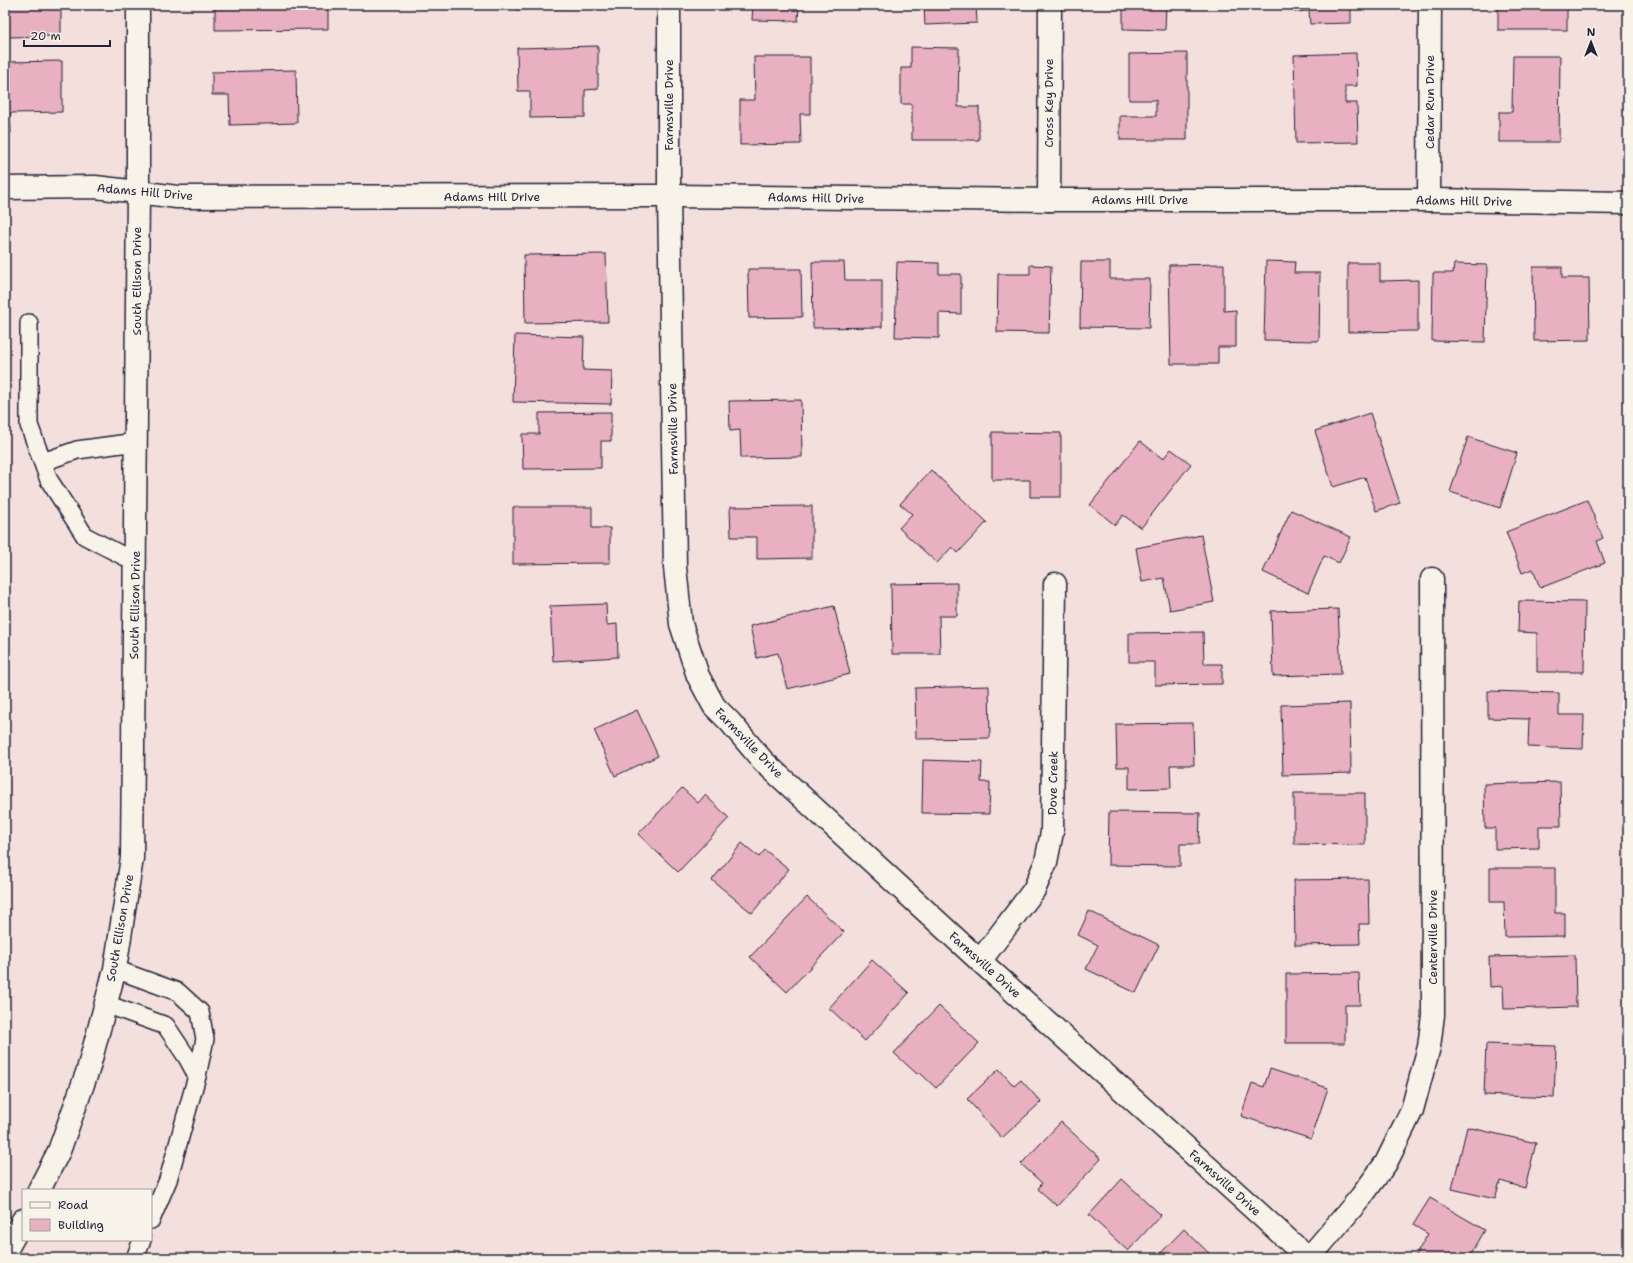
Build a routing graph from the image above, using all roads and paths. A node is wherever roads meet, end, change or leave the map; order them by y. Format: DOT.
graph roads {
  1 [pos="138,5"];
  2 [pos="670,5"];
  3 [pos="1050,5"];
  4 [pos="1430,5"];
  5 [pos="5,188"];
  6 [pos="138,192"];
  7 [pos="669,196"];
  8 [pos="1049,200"];
  9 [pos="1429,200"];
  10 [pos="1628,203"];
  11 [pos="29,323"];
  12 [pos="136,442"];
  13 [pos="43,462"];
  14 [pos="135,562"];
  15 [pos="1432,579"];
  16 [pos="1055,584"];
  17 [pos="980,961"];
  18 [pos="115,969"];
  19 [pos="106,1004"];
  20 [pos="197,1076"];
  21 [pos="40,1189"];
  22 [pos="152,1218"];
  23 [pos="22,1222"];
  24 [pos="142,1241"];
  25 [pos="5,1252"];
  26 [pos="135,1258"];
  27 [pos="1308,1258"];
  1 -- 6 [label="street, South Ellison Drive"];
  2 -- 7 [label="street, Farmsville Drive"];
  3 -- 8 [label="street, Cross Key Drive"];
  4 -- 9 [label="street, Cedar Run Drive"];
  5 -- 6 [label="street, Adams Hill Drive"];
  6 -- 7 [label="street, Adams Hill Drive"];
  6 -- 12 [label="street, South Ellison Drive"];
  7 -- 8 [label="street, Adams Hill Drive"];
  7 -- 17 [label="street, Farmsville Drive"];
  8 -- 9 [label="street, Adams Hill Drive"];
  9 -- 10 [label="street, Adams Hill Drive"];
  11 -- 13 [label="lane"];
  12 -- 13 [label="lane"];
  12 -- 14 [label="street, South Ellison Drive"];
  13 -- 14 [label="lane"];
  14 -- 18 [label="street, South Ellison Drive"];
  15 -- 27 [label="street, Centerville Drive"];
  16 -- 17 [label="street, Dove Creek"];
  17 -- 27 [label="street, Farmsville Drive"];
  18 -- 19 [label="street, South Ellison Drive"];
  18 -- 20 [label="lane"];
  19 -- 20 [label="lane"];
  19 -- 21 [label="street, South Ellison Drive"];
  20 -- 22 [label="lane"];
  23 -- 25 [label="street"];
  24 -- 26 [label="lane"];
}
